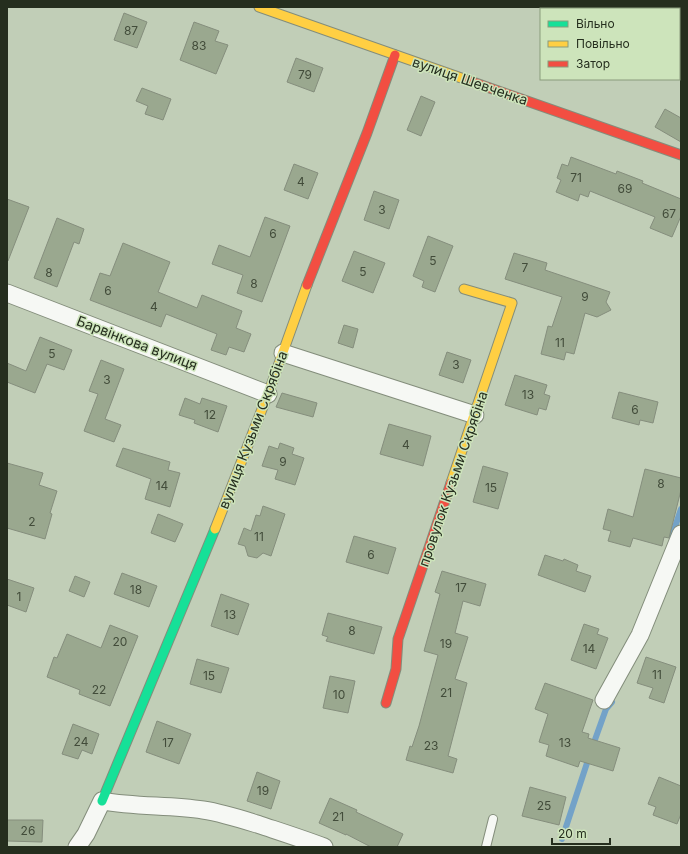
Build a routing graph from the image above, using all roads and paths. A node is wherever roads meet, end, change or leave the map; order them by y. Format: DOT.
graph roads {
  1 [pos="259,7"];
  2 [pos="395,55"];
  3 [pos="681,155"];
  4 [pos="464,289"];
  5 [pos="7,293"];
  6 [pos="283,353"];
  7 [pos="268,394"];
  8 [pos="475,415"];
  9 [pos="681,534"];
  10 [pos="604,700"];
  11 [pos="386,703"];
  12 [pos="102,801"];
  13 [pos="493,819"];
  14 [pos="77,847"];
  15 [pos="324,847"];
  16 [pos="486,847"];
  1 -- 2 [label="street, вулиця Шевченка"];
  2 -- 3 [label="street, вулиця Шевченка"];
  2 -- 6 [label="street, вулиця Кузьми Скрябіна"];
  4 -- 8 [label="street, провулок Кузьми Скрябіна"];
  5 -- 7 [label="street, Барвінкова вулиця"];
  6 -- 7 [label="street, вулиця Кузьми Скрябіна"];
  6 -- 8 [label="street"];
  7 -- 12 [label="street, вулиця Кузьми Скрябіна"];
  8 -- 11 [label="street, провулок Кузьми Скрябіна"];
  9 -- 10 [label="street"];
  12 -- 14 [label="street, вулиця Кузьми Скрябіна"];
  12 -- 15 [label="street"];
  13 -- 16 [label="lane"];
}
